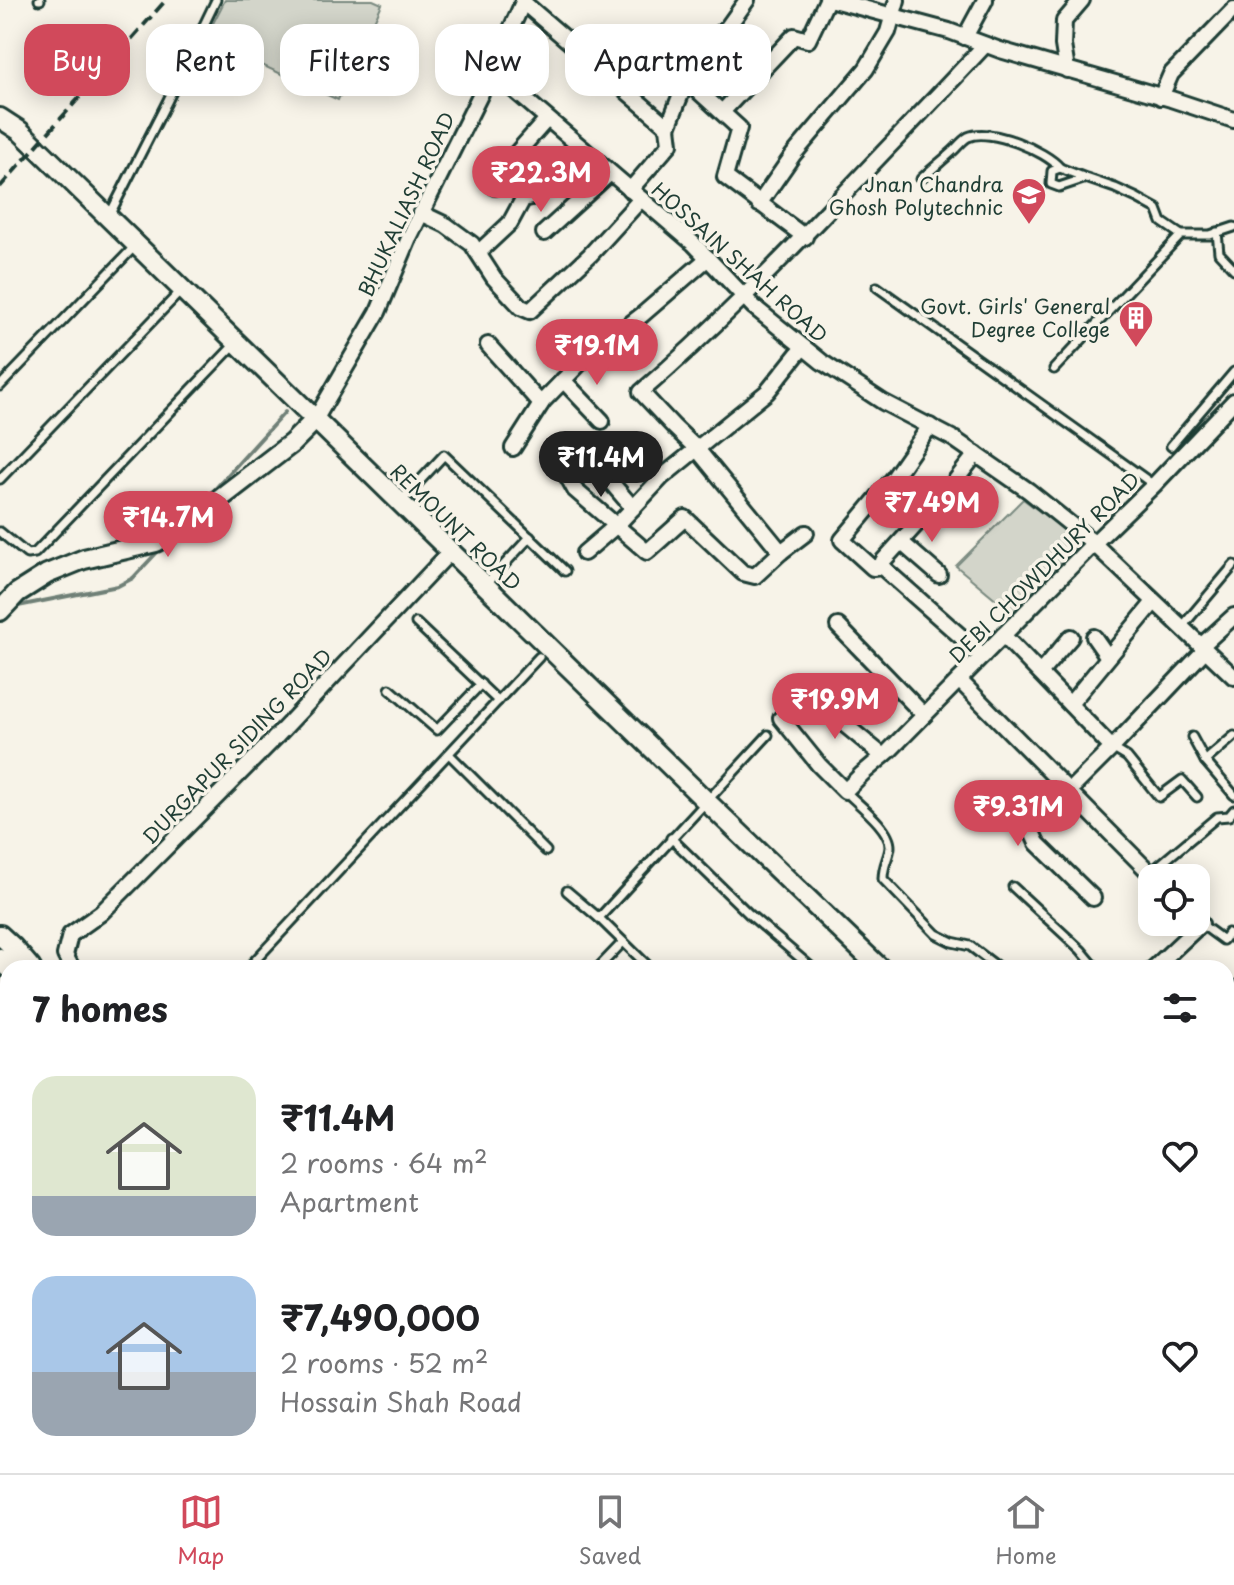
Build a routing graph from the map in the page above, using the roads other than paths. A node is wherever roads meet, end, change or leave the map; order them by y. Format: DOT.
graph roads {
  1 [pos="216,0"];
  2 [pos="747,0"];
  3 [pos="827,0"];
  4 [pos="833,0"];
  5 [pos="897,0"];
  6 [pos="985,0"];
  7 [pos="1082,0"];
  8 [pos="524,1"];
  9 [pos="1234,9"];
  10 [pos="891,16"];
  11 [pos="513,24"];
  12 [pos="965,37"];
  13 [pos="985,45"];
  14 [pos="1067,70"];
  15 [pos="480,96"];
  16 [pos="521,96"];
  17 [pos="680,96"];
  18 [pos="1161,97"];
  19 [pos="722,112"];
  20 [pos="0,118"];
  21 [pos="547,119"];
  22 [pos="1234,120"];
  23 [pos="668,127"];
  24 [pos="583,149"];
  25 [pos="1060,168"];
  26 [pos="610,173"];
  27 [pos="1086,178"];
  28 [pos="921,179"];
  29 [pos="495,187"];
  30 [pos="636,195"];
  31 [pos="759,204"];
  32 [pos="421,213"];
  33 [pos="108,218"];
  34 [pos="1234,227"];
  35 [pos="1217,232"];
  36 [pos="544,233"];
  37 [pos="1181,235"];
  38 [pos="805,237"];
  39 [pos="136,245"];
  40 [pos="478,253"];
  41 [pos="708,258"];
  42 [pos="1234,269"];
  43 [pos="877,287"];
  44 [pos="182,290"];
  45 [pos="745,297"];
  46 [pos="236,343"];
  47 [pos="488,345"];
  48 [pos="803,347"];
  49 [pos="1054,369"];
  50 [pos="1234,372"];
  51 [pos="563,380"];
  52 [pos="0,386"];
  53 [pos="1234,401"];
  54 [pos="541,404"];
  55 [pos="315,420"];
  56 [pos="602,421"];
  57 [pos="930,426"];
  58 [pos="1171,446"];
  59 [pos="513,448"];
  60 [pos="697,449"];
  61 [pos="554,452"];
  62 [pos="976,454"];
  63 [pos="597,466"];
  64 [pos="0,479"];
  65 [pos="1154,485"];
  66 [pos="400,503"];
  67 [pos="633,508"];
  68 [pos="615,526"];
  69 [pos="0,532"];
  70 [pos="806,533"];
  71 [pos="530,537"];
  72 [pos="901,542"];
  73 [pos="1093,544"];
  74 [pos="450,552"];
  75 [pos="781,552"];
  76 [pos="584,553"];
  77 [pos="1234,565"];
  78 [pos="882,567"];
  79 [pos="565,571"];
  80 [pos="939,575"];
  81 [pos="484,586"];
  82 [pos="1154,602"];
  83 [pos="0,611"];
  84 [pos="1234,616"];
  85 [pos="416,623"];
  86 [pos="838,626"];
  87 [pos="1181,628"];
  88 [pos="1003,635"];
  89 [pos="1071,637"];
  90 [pos="1094,637"];
  91 [pos="1203,648"];
  92 [pos="983,656"];
  93 [pos="539,657"];
  94 [pos="1108,657"];
  95 [pos="1040,673"];
  96 [pos="1232,673"];
  97 [pos="959,680"];
  98 [pos="481,684"];
  99 [pos="390,689"];
  100 [pos="811,697"];
  101 [pos="498,701"];
  102 [pos="1070,704"];
  103 [pos="924,715"];
  104 [pos="781,718"];
  105 [pos="768,735"];
  106 [pos="1234,736"];
  107 [pos="1192,737"];
  108 [pos="1112,748"];
  109 [pos="449,754"];
  110 [pos="883,756"];
  111 [pos="1205,761"];
  112 [pos="845,791"];
  113 [pos="1070,792"];
  114 [pos="1234,795"];
  115 [pos="1197,797"];
  116 [pos="706,801"];
  117 [pos="1232,815"];
  118 [pos="671,838"];
  119 [pos="546,851"];
  120 [pos="1141,864"];
  121 [pos="1166,864"];
  122 [pos="1013,887"];
  123 [pos="567,891"];
  124 [pos="1093,898"];
  125 [pos="599,918"];
  126 [pos="1210,931"];
  127 [pos="0,935"];
  128 [pos="1186,936"];
  129 [pos="1234,939"];
  130 [pos="623,942"];
  131 [pos="24,960"];
  132 [pos="68,960"];
  133 [pos="256,960"];
  134 [pos="606,960"];
  135 [pos="642,960"];
  136 [pos="803,960"];
  137 [pos="872,960"];
  138 [pos="988,960"];
  139 [pos="1089,960"];
  140 [pos="1164,960"];
  1 -- 33 [label="lane"];
  2 -- 19 [label="street"];
  3 -- 19 [label="street"];
  4 -- 10 [label="street"];
  5 -- 10 [label="street"];
  6 -- 12 [label="street"];
  7 -- 14 [label="street"];
  8 -- 11 [label="street, BHUKALIASH ROAD"];
  8 -- 23 [label="street"];
  9 -- 18 [label="street"];
  10 -- 12 [label="street"];
  10 -- 31 [label="street"];
  12 -- 13 [label="street"];
  13 -- 14 [label="street"];
  13 -- 38 [label="street"];
  14 -- 18 [label="street"];
  15 -- 32 [label="street, BHUKALIASH ROAD"];
  16 -- 21 [label="street, HOSSAIN SHAH ROAD"];
  17 -- 23 [label="street"];
  18 -- 22 [label="street"];
  19 -- 31 [label="street"];
  20 -- 33 [label="street, REMOUNT ROAD"];
  21 -- 24 [label="street, HOSSAIN SHAH ROAD"];
  21 -- 29 [label="street"];
  23 -- 30 [label="street"];
  24 -- 26 [label="street, HOSSAIN SHAH ROAD"];
  24 -- 40 [label="street"];
  25 -- 27 [label="lane"];
  25 -- 27 [label="lane"];
  25 -- 28 [label="lane"];
  26 -- 30 [label="street, HOSSAIN SHAH ROAD"];
  26 -- 36 [label="street"];
  27 -- 37 [label="lane"];
  30 -- 40 [label="street"];
  30 -- 41 [label="street, HOSSAIN SHAH ROAD"];
  31 -- 38 [label="street"];
  32 -- 40 [label="street"];
  32 -- 55 [label="street, BHUKALIASH ROAD"];
  33 -- 39 [label="street, REMOUNT ROAD"];
  34 -- 35 [label="lane"];
  35 -- 37 [label="lane"];
  35 -- 42 [label="lane"];
  37 -- 49 [label="lane"];
  38 -- 45 [label="street"];
  39 -- 44 [label="street, REMOUNT ROAD"];
  39 -- 52 [label="lane"];
  41 -- 45 [label="street, HOSSAIN SHAH ROAD"];
  41 -- 51 [label="street"];
  43 -- 65 [label="lane"];
  44 -- 46 [label="street, REMOUNT ROAD"];
  44 -- 64 [label="lane"];
  45 -- 48 [label="street, HOSSAIN SHAH ROAD"];
  45 -- 60 [label="street"];
  46 -- 55 [label="street, REMOUNT ROAD"];
  46 -- 69 [label="lane"];
  47 -- 54 [label="street"];
  48 -- 57 [label="street, HOSSAIN SHAH ROAD"];
  48 -- 60 [label="street"];
  50 -- 58 [label="lane"];
  51 -- 54 [label="street"];
  51 -- 56 [label="street"];
  53 -- 65 [label="street, DEBI CHOWDHURY ROAD"];
  54 -- 59 [label="street"];
  55 -- 66 [label="street, REMOUNT ROAD"];
  55 -- 83 [label="street"];
  57 -- 62 [label="street, HOSSAIN SHAH ROAD"];
  57 -- 78 [label="street"];
  60 -- 67 [label="street"];
  60 -- 75 [label="street"];
  61 -- 68 [label="street"];
  62 -- 72 [label="street"];
  62 -- 73 [label="street, HOSSAIN SHAH ROAD"];
  63 -- 67 [label="street"];
  65 -- 73 [label="street, DEBI CHOWDHURY ROAD"];
  66 -- 71 [label="lane"];
  66 -- 74 [label="street, REMOUNT ROAD"];
  67 -- 68 [label="street"];
  68 -- 75 [label="street"];
  68 -- 76 [label="street"];
  70 -- 75 [label="street"];
  71 -- 79 [label="lane"];
  71 -- 81 [label="lane"];
  72 -- 78 [label="street"];
  72 -- 80 [label="street"];
  73 -- 82 [label="street, HOSSAIN SHAH ROAD"];
  73 -- 88 [label="street, DEBI CHOWDHURY ROAD"];
  74 -- 81 [label="street, REMOUNT ROAD"];
  74 -- 132 [label="street, DURGAPUR SIDING ROAD"];
  77 -- 87 [label="lane"];
  78 -- 92 [label="street"];
  81 -- 116 [label="street, REMOUNT ROAD"];
  82 -- 87 [label="street, HOSSAIN SHAH ROAD"];
  82 -- 94 [label="street"];
  84 -- 91 [label="street"];
  85 -- 98 [label="lane"];
  86 -- 103 [label="street"];
  87 -- 91 [label="street, HOSSAIN SHAH ROAD"];
  88 -- 92 [label="street, DEBI CHOWDHURY ROAD"];
  88 -- 95 [label="street"];
  89 -- 95 [label="street"];
  90 -- 94 [label="street"];
  91 -- 96 [label="street, HOSSAIN SHAH ROAD"];
  91 -- 108 [label="street"];
  92 -- 97 [label="street, DEBI CHOWDHURY ROAD"];
  93 -- 101 [label="lane"];
  94 -- 102 [label="street"];
  95 -- 102 [label="street"];
  97 -- 103 [label="street, DEBI CHOWDHURY ROAD"];
  97 -- 113 [label="street"];
  98 -- 99 [label="lane"];
  98 -- 101 [label="lane"];
  100 -- 110 [label="street"];
  101 -- 109 [label="lane"];
  102 -- 108 [label="street"];
  103 -- 110 [label="street, DEBI CHOWDHURY ROAD"];
  104 -- 112 [label="street"];
  105 -- 116 [label="lane"];
  106 -- 111 [label="lane"];
  107 -- 111 [label="lane"];
  108 -- 113 [label="street"];
  108 -- 115 [label="lane"];
  109 -- 119 [label="lane"];
  109 -- 133 [label="lane"];
  110 -- 112 [label="street, DEBI CHOWDHURY ROAD"];
  111 -- 114 [label="lane"];
  112 -- 138 [label="lane"];
  113 -- 120 [label="street"];
  113 -- 124 [label="street"];
  116 -- 118 [label="lane"];
  116 -- 137 [label="street, REMOUNT ROAD"];
  117 -- 121 [label="lane"];
  118 -- 125 [label="lane"];
  118 -- 136 [label="lane"];
  122 -- 139 [label="lane"];
  123 -- 125 [label="lane"];
  125 -- 130 [label="lane"];
  126 -- 129 [label="lane"];
  127 -- 131 [label="street"];
  128 -- 140 [label="street"];
  130 -- 134 [label="lane"];
  130 -- 135 [label="lane"];
}
